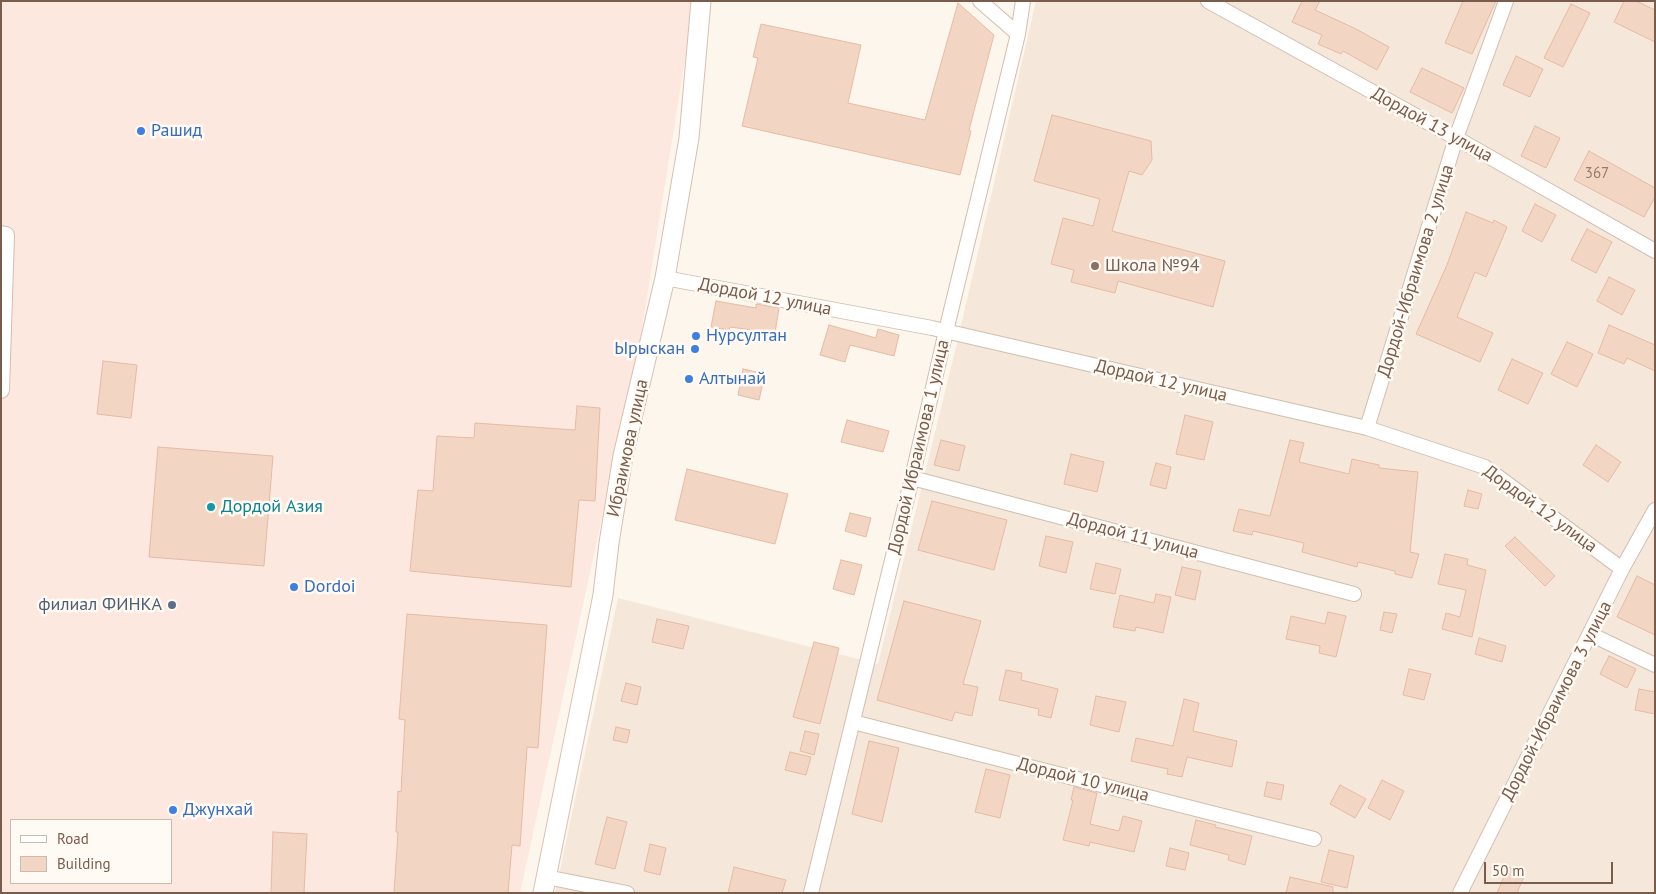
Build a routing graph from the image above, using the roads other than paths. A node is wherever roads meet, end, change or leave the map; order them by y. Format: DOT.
graph roads {
  1 [pos="700,1"];
  2 [pos="980,1"];
  3 [pos="1022,1"];
  4 [pos="1208,1"];
  5 [pos="1506,1"];
  6 [pos="1018,34"];
  7 [pos="1456,138"];
  8 [pos="1,234"];
  9 [pos="1655,251"];
  10 [pos="665,278"];
  11 [pos="946,332"];
  12 [pos="1,390"];
  13 [pos="1368,428"];
  14 [pos="912,478"];
  15 [pos="1655,510"];
  16 [pos="1622,569"];
  17 [pos="1354,594"];
  18 [pos="1590,634"];
  19 [pos="1655,665"];
  20 [pos="853,722"];
  21 [pos="1314,839"];
  22 [pos="545,885"];
  23 [pos="627,893"];
  24 [pos="811,893"];
  25 [pos="1460,893"];
  1 -- 10 [label="main road, Ибраимова улица"];
  2 -- 6 [label="street"];
  3 -- 6 [label="street, Дордой Ибраимова 1 улица"];
  4 -- 7 [label="street, Дордой 13 улица"];
  5 -- 7 [label="street, Дордой-Ибраимова 2 улица"];
  6 -- 11 [label="street, Дордой Ибраимова 1 улица"];
  7 -- 9 [label="street, Дордой 13 улица"];
  7 -- 13 [label="street, Дордой-Ибраимова 2 улица"];
  8 -- 12 [label="street"];
  10 -- 11 [label="street, Дордой 12 улица"];
  10 -- 22 [label="main road, Ибраимова улица"];
  11 -- 13 [label="street, Дордой 12 улица"];
  11 -- 14 [label="street, Дордой Ибраимова 1 улица"];
  13 -- 16 [label="street, Дордой 12 улица"];
  14 -- 17 [label="street, Дордой 11 улица"];
  14 -- 20 [label="street, Дордой Ибраимова 1 улица"];
  15 -- 16 [label="street, Дордой-Ибраимова 3 улица"];
  16 -- 18 [label="street, Дордой-Ибраимова 3 улица"];
  18 -- 19 [label="street"];
  18 -- 25 [label="street, Дордой-Ибраимова 3 улица"];
  20 -- 21 [label="street, Дордой 10 улица"];
  20 -- 24 [label="street, Дордой Ибраимова 1 улица"];
  22 -- 23 [label="street"];
}
